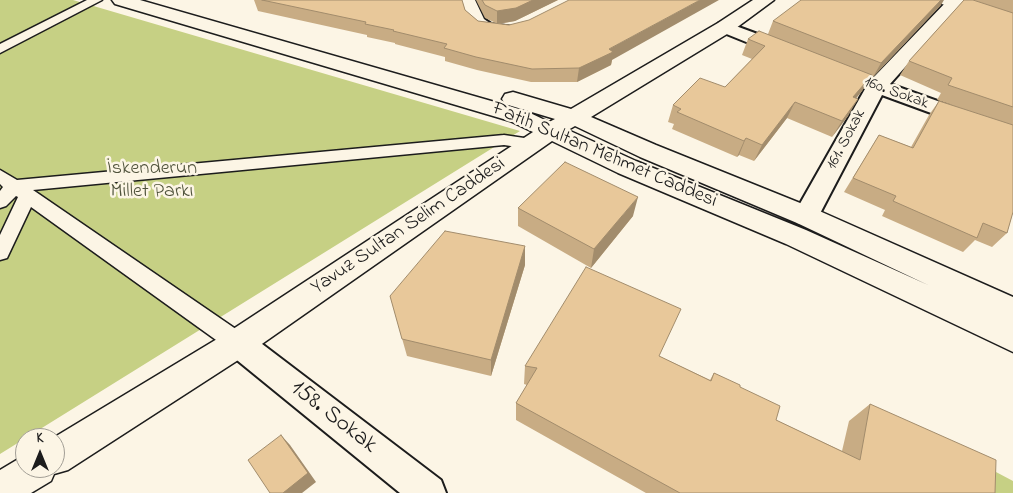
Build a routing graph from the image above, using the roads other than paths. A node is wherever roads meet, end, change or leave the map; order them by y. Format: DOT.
graph roads {
  1 [pos="96,0"];
  2 [pos="121,0"];
  3 [pos="168,0"];
  4 [pos="467,0"];
  5 [pos="765,0"];
  6 [pos="951,1"];
  7 [pos="1013,23"];
  8 [pos="522,27"];
  9 [pos="725,27"];
  10 [pos="0,48"];
  11 [pos="876,87"];
  12 [pos="573,117"];
  13 [pos="1013,136"];
  14 [pos="540,138"];
  15 [pos="14,186"];
  16 [pos="0,202"];
  17 [pos="806,216"];
  18 [pos="0,253"];
  19 [pos="1013,311"];
  20 [pos="1013,338"];
  21 [pos="238,343"];
  22 [pos="65,451"];
  23 [pos="22,478"];
  24 [pos="419,491"];
  25 [pos="0,492"];
  1 -- 10 [label="street"];
  2 -- 14 [label="street, Fatih Sultan Mehmet Caddesi"];
  3 -- 12 [label="street, Fatih Sultan Mehmet Caddesi"];
  4 -- 8 [label="street"];
  5 -- 9 [label="street, Yavuz Sultan Selim Caddesi"];
  6 -- 7 [label="street"];
  6 -- 11 [label="street, 161. Sokak"];
  9 -- 11 [label="street, 160. Sokak"];
  9 -- 12 [label="street, Yavuz Sultan Selim Caddesi"];
  11 -- 13 [label="street, 160. Sokak"];
  11 -- 17 [label="street, 161. Sokak"];
  12 -- 14 [label="street, Yavuz Sultan Selim Caddesi"];
  12 -- 17 [label="street, Fatih Sultan Mehmet Caddesi"];
  14 -- 15 [label="street"];
  14 -- 20 [label="street, Fatih Sultan Mehmet Caddesi"];
  14 -- 21 [label="street, Yavuz Sultan Selim Caddesi"];
  15 -- 16 [label="street"];
  15 -- 18 [label="street"];
  15 -- 21 [label="street"];
  17 -- 19 [label="street, Fatih Sultan Mehmet Caddesi"];
  21 -- 22 [label="street, Yavuz Sultan Selim Caddesi"];
  21 -- 24 [label="street, 158. Sokak"];
  23 -- 25 [label="street"];
}
